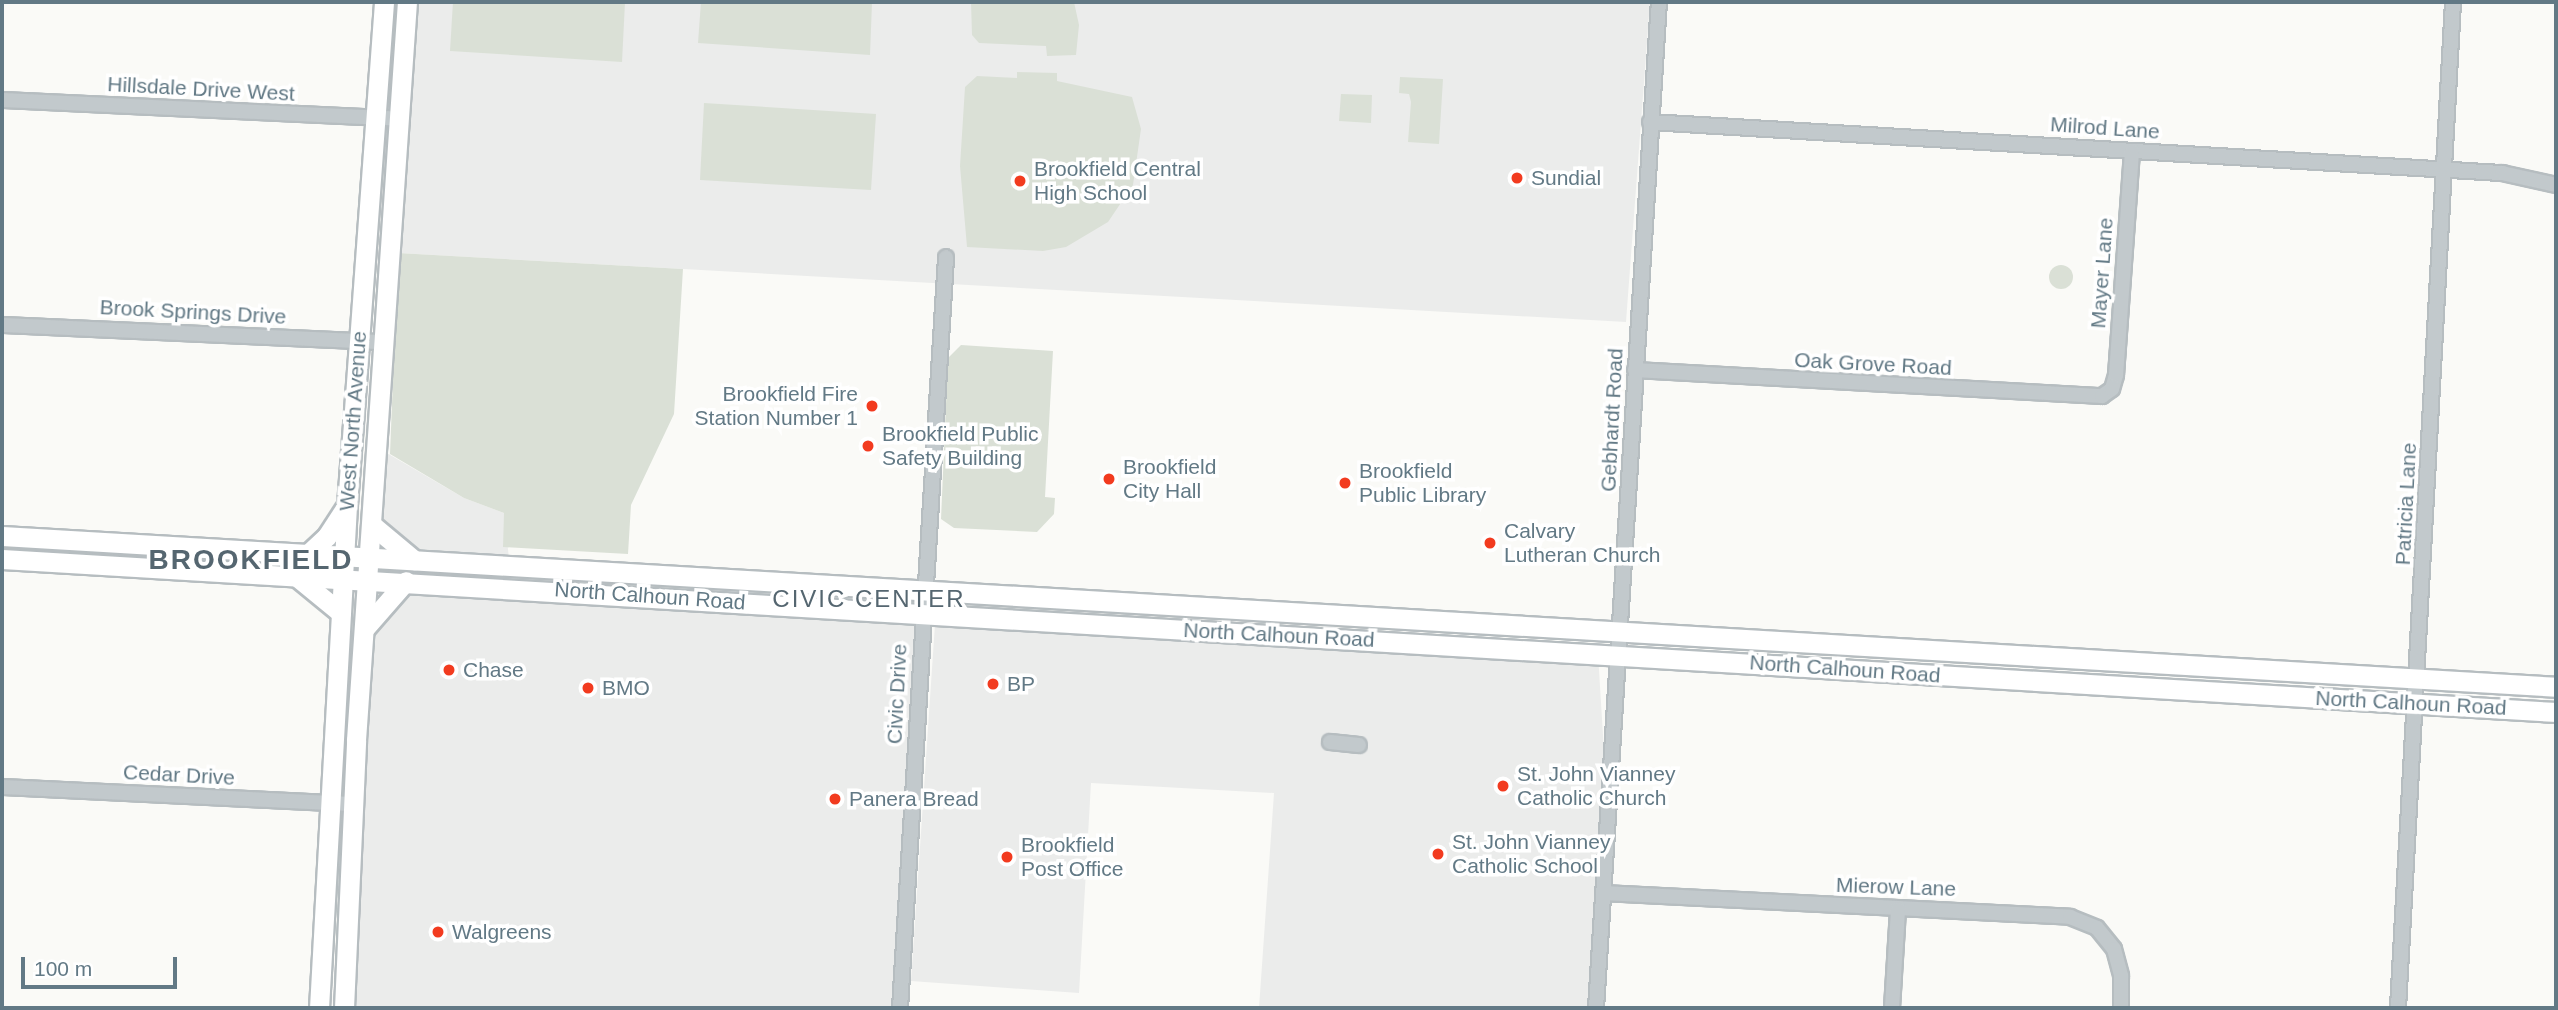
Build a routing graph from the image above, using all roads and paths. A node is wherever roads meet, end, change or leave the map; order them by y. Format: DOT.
graph roads {
  1 [pos="384,2"];
  2 [pos="407,2"];
  3 [pos="1659,2"];
  4 [pos="2453,2"];
  5 [pos="2,100"];
  6 [pos="374,118"];
  7 [pos="399,119"];
  8 [pos="1650,122"];
  9 [pos="2132,152"];
  10 [pos="2443,170"];
  11 [pos="2556,185"];
  12 [pos="946,257"];
  13 [pos="2,325"];
  14 [pos="359,340"];
  15 [pos="383,342"];
  16 [pos="1635,370"];
  17 [pos="2107,394"];
  18 [pos="348,505"];
  19 [pos="372,525"];
  20 [pos="2,536"];
  21 [pos="309,553"];
  22 [pos="345,555"];
  23 [pos="369,557"];
  24 [pos="2,559"];
  25 [pos="415,561"];
  26 [pos="292,573"];
  27 [pos="356,578"];
  28 [pos="406,581"];
  29 [pos="923,589"];
  30 [pos="341,613"];
  31 [pos="922,613"];
  32 [pos="365,629"];
  33 [pos="1621,632"];
  34 [pos="1796,642"];
  35 [pos="1478,647"];
  36 [pos="1618,655"];
  37 [pos="2418,679"];
  38 [pos="2556,687"];
  39 [pos="2417,704"];
  40 [pos="2556,712"];
  41 [pos="356,740"];
  42 [pos="1330,742"];
  43 [pos="1359,745"];
  44 [pos="2,787"];
  45 [pos="329,803"];
  46 [pos="354,804"];
  47 [pos="1603,893"];
  48 [pos="1898,909"];
  49 [pos="319,1008"];
  50 [pos="344,1008"];
  51 [pos="900,1008"];
  52 [pos="1596,1008"];
  53 [pos="1892,1008"];
  54 [pos="2121,1008"];
  55 [pos="2398,1008"];
  1 -- 6 [label="main road, West North Avenue"];
  2 -- 7 [label="main road, West North Avenue"];
  3 -- 8 [label="street, Gebhardt Road"];
  4 -- 10 [label="street, Patricia Lane"];
  5 -- 6 [label="street, Hillsdale Drive West"];
  6 -- 7 [label="street, Hillsdale Drive West"];
  6 -- 14 [label="main road, West North Avenue"];
  7 -- 15 [label="main road, West North Avenue"];
  8 -- 9 [label="street, Milrod Lane"];
  8 -- 16 [label="street, Gebhardt Road"];
  9 -- 10 [label="street, Milrod Lane"];
  9 -- 17 [label="street, Mayer Lane"];
  10 -- 11 [label="street, Milrod Lane"];
  10 -- 37 [label="street, Patricia Lane"];
  12 -- 29 [label="street, Civic Drive"];
  13 -- 14 [label="street, Brook Springs Drive"];
  14 -- 15 [label="street, Brook Springs Drive"];
  14 -- 18 [label="main road, West North Avenue"];
  15 -- 19 [label="main road, West North Avenue"];
  16 -- 17 [label="street, Oak Grove Road"];
  16 -- 33 [label="street, Gebhardt Road"];
  18 -- 21 [label="main road"];
  18 -- 22 [label="main road, West North Avenue"];
  19 -- 23 [label="main road, West North Avenue"];
  19 -- 25 [label="main road"];
  20 -- 21 [label="main road, North Calhoun Road"];
  21 -- 22 [label="main road, North Calhoun Road"];
  22 -- 23 [label="main road, North Calhoun Road"];
  22 -- 27 [label="main road, West North Avenue"];
  23 -- 25 [label="main road, North Calhoun Road"];
  23 -- 27 [label="main road, West North Avenue"];
  24 -- 26 [label="main road, North Calhoun Road"];
  25 -- 29 [label="main road, North Calhoun Road"];
  26 -- 27 [label="main road, North Calhoun Road"];
  26 -- 30 [label="main road"];
  27 -- 28 [label="main road, North Calhoun Road"];
  27 -- 30 [label="main road, West North Avenue"];
  27 -- 32 [label="main road, West North Avenue"];
  27 -- 41 [label="main road"];
  28 -- 31 [label="main road, North Calhoun Road"];
  28 -- 32 [label="main road"];
  29 -- 31 [label="street, Civic Drive"];
  29 -- 33 [label="main road, North Calhoun Road"];
  30 -- 45 [label="main road, West North Avenue"];
  31 -- 35 [label="main road, North Calhoun Road"];
  31 -- 51 [label="street, Civic Drive"];
  32 -- 41 [label="main road, West North Avenue"];
  33 -- 34 [label="main road, North Calhoun Road"];
  33 -- 35 [label="main road"];
  33 -- 36 [label="street, Gebhardt Road"];
  34 -- 36 [label="main road"];
  34 -- 37 [label="main road, North Calhoun Road"];
  35 -- 36 [label="main road, North Calhoun Road"];
  36 -- 39 [label="main road, North Calhoun Road"];
  36 -- 47 [label="street, Gebhardt Road"];
  37 -- 38 [label="main road, North Calhoun Road"];
  37 -- 39 [label="street, Patricia Lane"];
  39 -- 40 [label="main road, North Calhoun Road"];
  39 -- 55 [label="street, Patricia Lane"];
  41 -- 46 [label="main road, West North Avenue"];
  42 -- 43 [label="street"];
  44 -- 45 [label="street, Cedar Drive"];
  45 -- 46 [label="street, Cedar Drive"];
  45 -- 49 [label="main road, West North Avenue"];
  46 -- 50 [label="main road, West North Avenue"];
  47 -- 48 [label="street, Mierow Lane"];
  47 -- 52 [label="street, Gebhardt Road"];
  48 -- 53 [label="street"];
  48 -- 54 [label="street, Mierow Lane"];
}
